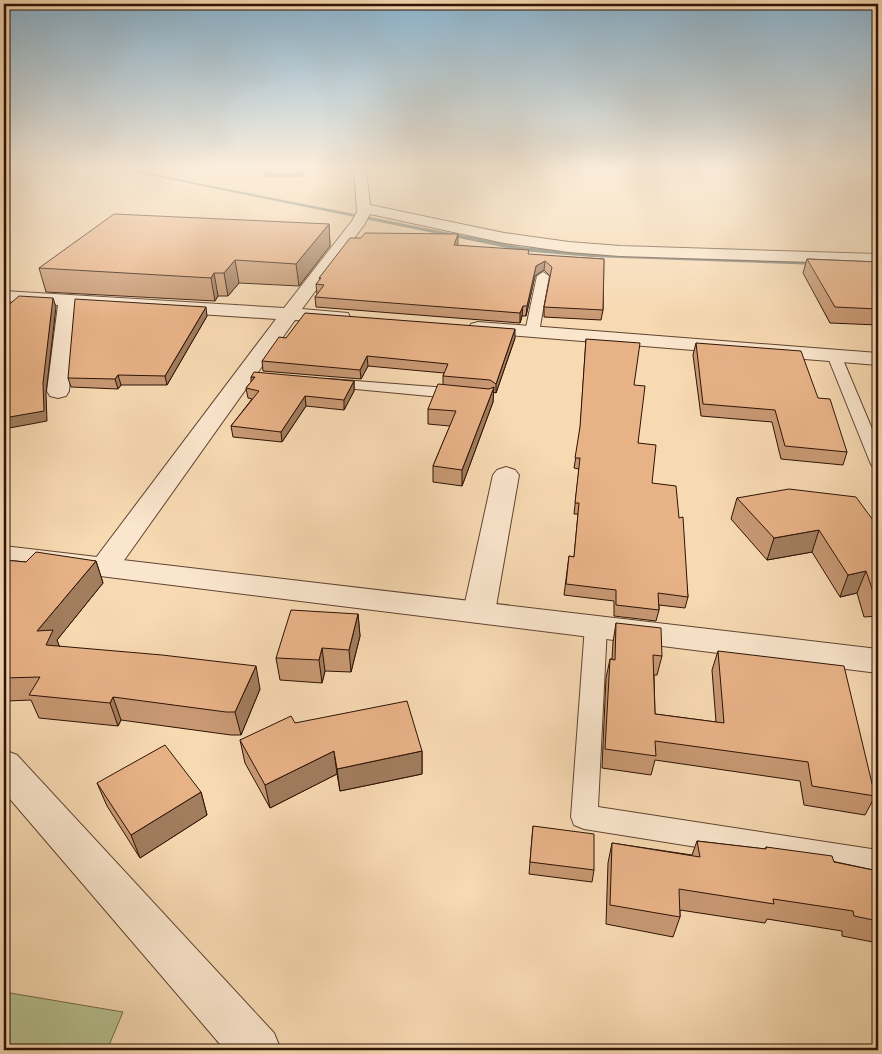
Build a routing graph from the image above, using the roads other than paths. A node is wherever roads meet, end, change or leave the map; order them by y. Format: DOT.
graph roads {
  1 [pos="360,218"];
  2 [pos="388,218"];
  3 [pos="878,259"];
  4 [pos="543,276"];
  5 [pos="4,296"];
  6 [pos="68,298"];
  7 [pos="289,313"];
  8 [pos="357,318"];
  9 [pos="464,327"];
  10 [pos="532,332"];
  11 [pos="834,355"];
  12 [pos="878,359"];
  13 [pos="312,381"];
  14 [pos="58,391"];
  15 [pos="480,396"];
  16 [pos="878,462"];
  17 [pos="506,475"];
  18 [pos="4,555"];
  19 [pos="106,566"];
  20 [pos="479,612"];
  21 [pos="596,626"];
  22 [pos="878,661"];
  23 [pos="4,766"];
  24 [pos="878,863"];
  25 [pos="257,1050"];
  1 -- 7 [label="street"];
  2 -- 3 [label="street"];
  4 -- 10 [label="lane"];
  5 -- 6 [label="street"];
  6 -- 7 [label="street"];
  6 -- 14 [label="street"];
  7 -- 8 [label="street"];
  7 -- 19 [label="street"];
  9 -- 10 [label="street"];
  10 -- 11 [label="street"];
  11 -- 12 [label="street"];
  11 -- 16 [label="lane"];
  13 -- 15 [label="lane"];
  17 -- 20 [label="street"];
  18 -- 19 [label="street"];
  19 -- 20 [label="street"];
  20 -- 21 [label="street"];
  21 -- 22 [label="street"];
  21 -- 24 [label="lane"];
  23 -- 25 [label="street"];
}
